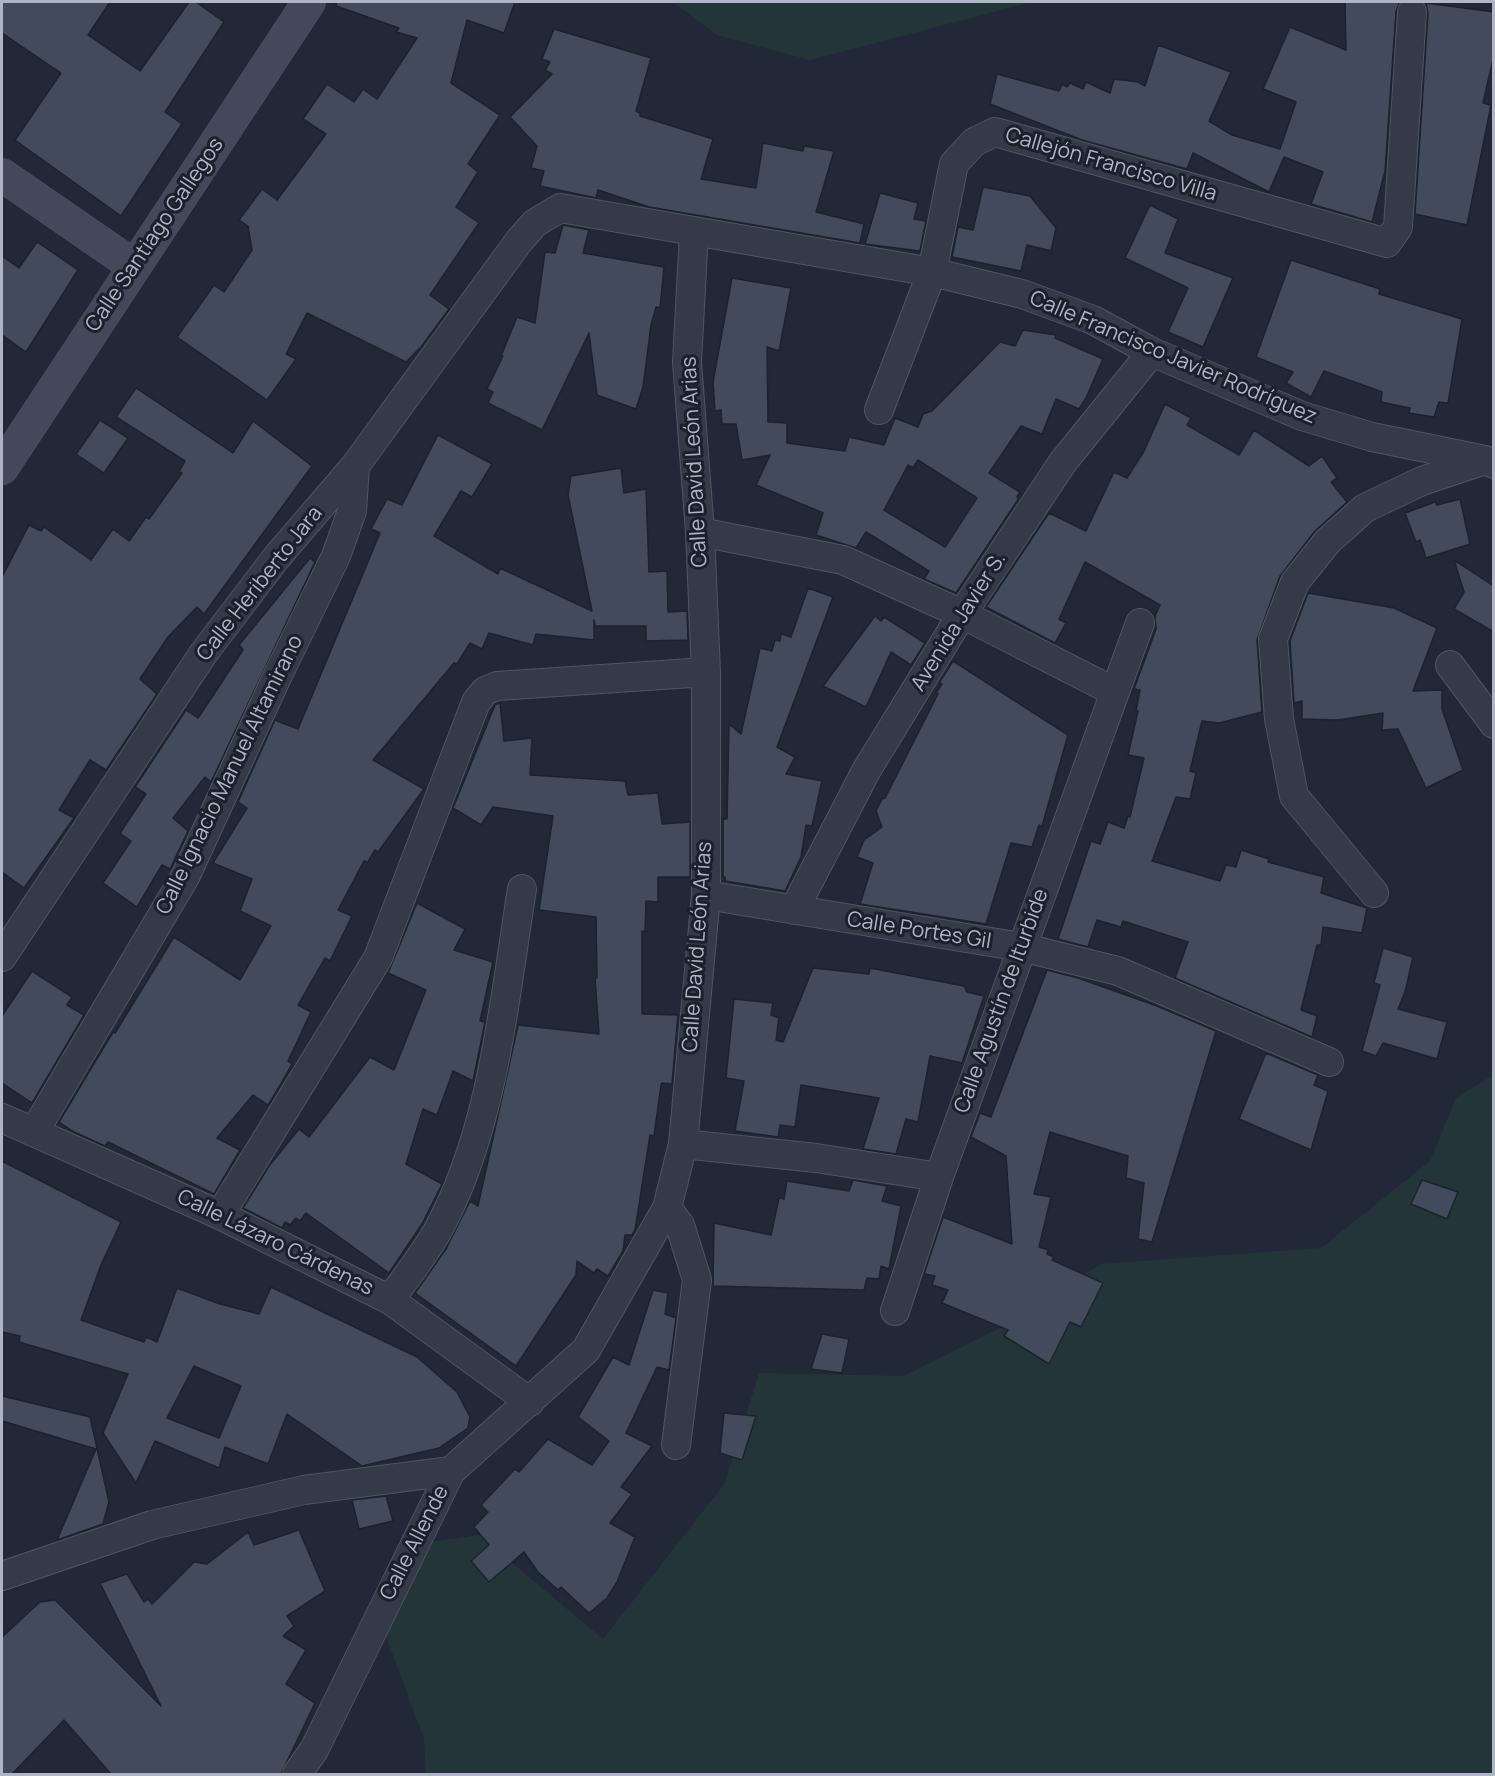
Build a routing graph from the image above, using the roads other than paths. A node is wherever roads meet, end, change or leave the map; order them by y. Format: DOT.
graph roads {
  1 [pos="309,2"];
  2 [pos="1412,12"];
  3 [pos="2,175"];
  4 [pos="535,223"];
  5 [pos="694,232"];
  6 [pos="134,266"];
  7 [pos="932,272"];
  8 [pos="1152,352"];
  9 [pos="879,410"];
  10 [pos="1489,462"];
  11 [pos="355,466"];
  12 [pos="2,468"];
  13 [pos="700,532"];
  14 [pos="962,614"];
  15 [pos="1140,623"];
  16 [pos="1450,665"];
  17 [pos="706,672"];
  18 [pos="1115,692"];
  19 [pos="1494,724"];
  20 [pos="522,888"];
  21 [pos="1374,893"];
  22 [pos="706,895"];
  23 [pos="794,910"];
  24 [pos="1021,947"];
  25 [pos="2,957"];
  26 [pos="1329,1062"];
  27 [pos="2,1118"];
  28 [pos="34,1132"];
  29 [pos="683,1144"];
  30 [pos="939,1177"];
  31 [pos="667,1208"];
  32 [pos="220,1215"];
  33 [pos="390,1300"];
  34 [pos="895,1311"];
  35 [pos="530,1402"];
  36 [pos="676,1445"];
  37 [pos="451,1471"];
  38 [pos="6,1567"];
  39 [pos="297,1774"];
  1 -- 6 [label="street, Calle Santiago Gallegos"];
  2 -- 7 [label="street, Callejón Francisco Villa"];
  3 -- 6 [label="street"];
  4 -- 5 [label="street, Calle Francisco Javier Rodríguez"];
  4 -- 11 [label="street, Calle Heriberto Jara"];
  5 -- 7 [label="street, Calle Francisco Javier Rodríguez"];
  5 -- 13 [label="street, Calle David León Arias"];
  6 -- 12 [label="street, Calle Santiago Gallegos"];
  7 -- 8 [label="street, Calle Francisco Javier Rodríguez"];
  7 -- 9 [label="street, Callejón Francisco Villa"];
  8 -- 10 [label="street, Calle Francisco Javier Rodríguez"];
  8 -- 14 [label="street, Avenida Javier S."];
  10 -- 21 [label="street"];
  11 -- 25 [label="street, Calle Heriberto Jara"];
  11 -- 28 [label="street, Calle Ignacio Manuel Altamirano"];
  13 -- 14 [label="street"];
  13 -- 17 [label="street, Calle David León Arias"];
  14 -- 18 [label="street"];
  14 -- 23 [label="street, Avenida Javier S."];
  15 -- 18 [label="street, Calle Agustín de Iturbide"];
  16 -- 19 [label="street"];
  17 -- 22 [label="street, Calle David León Arias"];
  17 -- 32 [label="street"];
  18 -- 24 [label="street, Calle Agustín de Iturbide"];
  20 -- 33 [label="street"];
  22 -- 23 [label="street, Calle Portes Gil"];
  22 -- 29 [label="street, Calle David León Arias"];
  23 -- 24 [label="street, Calle Portes Gil"];
  24 -- 26 [label="street, Calle Portes Gil"];
  24 -- 30 [label="street, Calle Agustín de Iturbide"];
  27 -- 28 [label="street, Calle Lázaro Cárdenas"];
  28 -- 32 [label="street, Calle Lázaro Cárdenas"];
  29 -- 30 [label="street"];
  29 -- 31 [label="street, Calle David León Arias"];
  30 -- 34 [label="street, Calle Agustín de Iturbide"];
  31 -- 35 [label="street, Calle David León Arias"];
  31 -- 36 [label="street"];
  32 -- 33 [label="street, Calle Lázaro Cárdenas"];
  33 -- 35 [label="street, Calle Lázaro Cárdenas"];
  35 -- 37 [label="street, Calle David León Arias"];
  37 -- 38 [label="street"];
  37 -- 39 [label="street, Calle Allende"];
}
